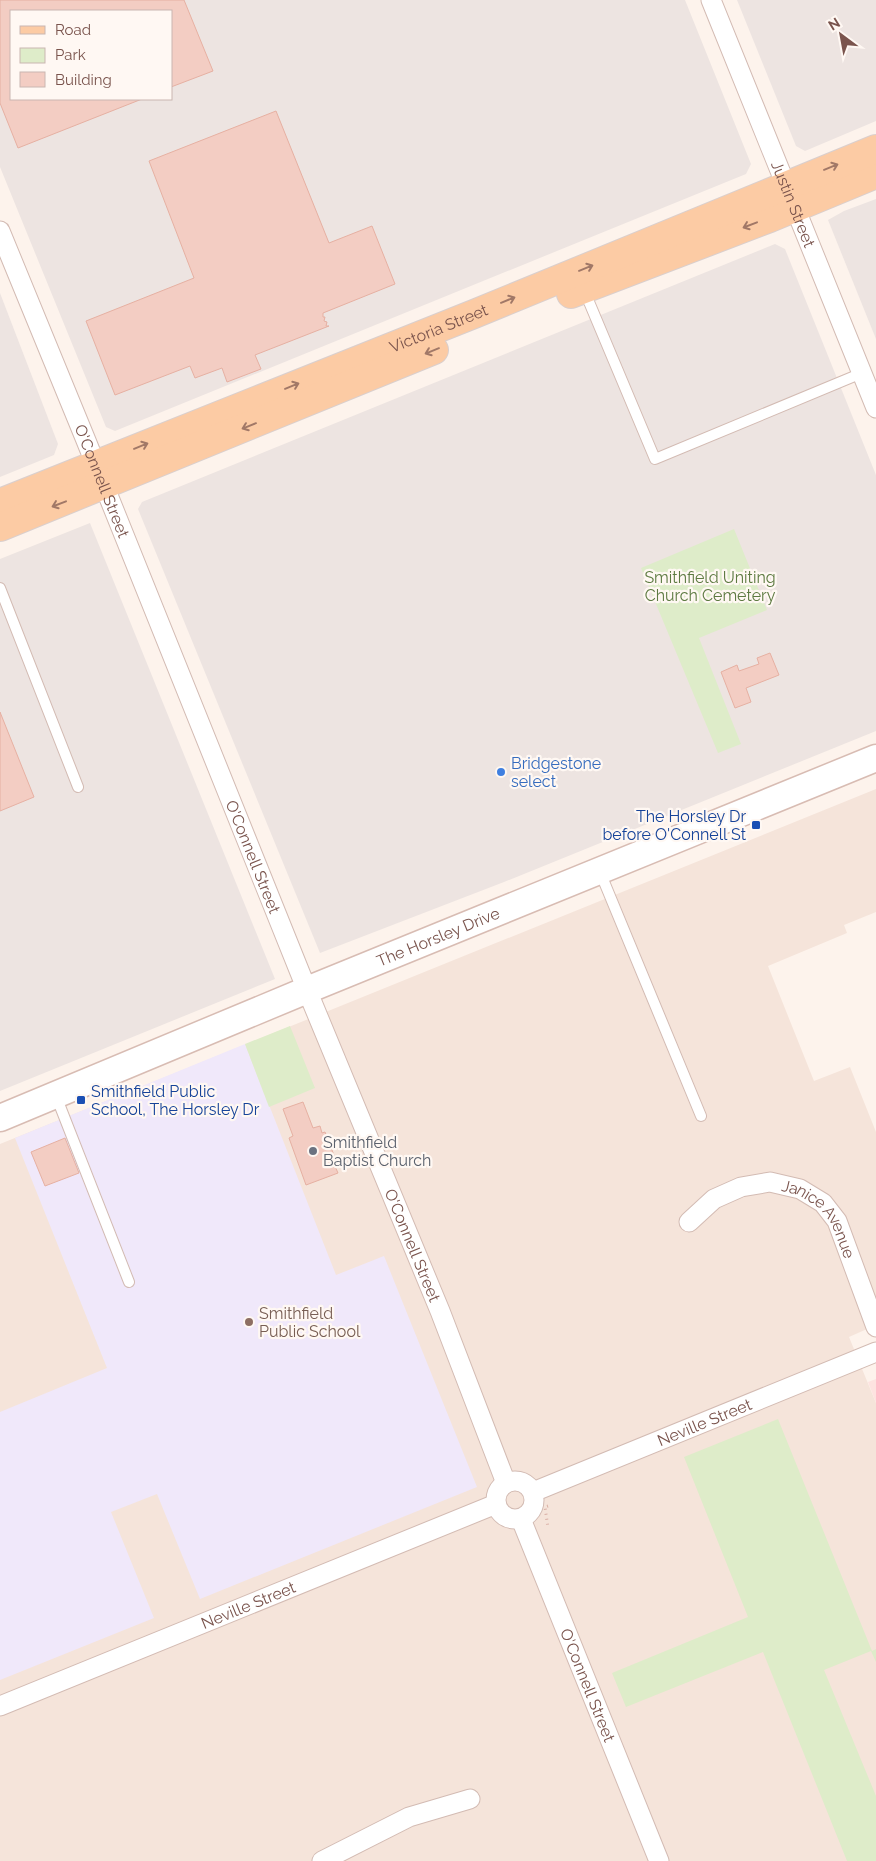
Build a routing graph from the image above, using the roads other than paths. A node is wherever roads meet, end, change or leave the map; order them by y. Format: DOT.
graph roads {
  1 [pos="710,0"];
  2 [pos="876,149"];
  3 [pos="876,174"];
  4 [pos="791,196"];
  5 [pos="0,231"];
  6 [pos="5,257"];
  7 [pos="584,290"];
  8 [pos="862,374"];
  9 [pos="876,408"];
  10 [pos="100,475"];
  11 [pos="0,503"];
  12 [pos="0,527"];
  13 [pos="0,588"];
  14 [pos="876,758"];
  15 [pos="78,787"];
  16 [pos="599,871"];
  17 [pos="307,990"];
  18 [pos="55,1095"];
  19 [pos="701,1116"];
  20 [pos="0,1118"];
  21 [pos="689,1222"];
  22 [pos="129,1282"];
  23 [pos="876,1327"];
  24 [pos="876,1352"];
  25 [pos="506,1483"];
  26 [pos="533,1492"];
  27 [pos="496,1504"];
  28 [pos="521,1519"];
  29 [pos="0,1706"];
  30 [pos="470,1799"];
  31 [pos="658,1858"];
  32 [pos="322,1861"];
  1 -- 4 [label="street, Justin Street"];
  4 -- 2 [label="main road, Victoria Street, one-way"];
  3 -- 4 [label="main road, Victoria Street"];
  4 -- 7 [label="main road, Victoria Street, one-way"];
  4 -- 8 [label="street, Justin Street"];
  10 -- 4 [label="main road, Victoria Street, one-way"];
  5 -- 6 [label="street, O'Connell Street"];
  6 -- 10 [label="street, O'Connell Street"];
  7 -- 8 [label="lane"];
  7 -- 10 [label="main road, Victoria Street, one-way"];
  8 -- 9 [label="street, Justin Street"];
  10 -- 11 [label="main road, Victoria Street"];
  10 -- 12 [label="main road, Victoria Street, one-way"];
  10 -- 17 [label="street, O'Connell Street"];
  13 -- 15 [label="lane"];
  14 -- 16 [label="main road, The Horsley Drive"];
  16 -- 17 [label="main road, The Horsley Drive"];
  16 -- 19 [label="lane"];
  17 -- 18 [label="main road, The Horsley Drive"];
  17 -- 25 [label="street, O'Connell Street"];
  18 -- 20 [label="main road, The Horsley Drive"];
  18 -- 22 [label="lane"];
  21 -- 23 [label="street, Janice Avenue"];
  24 -- 26 [label="street, Neville Street"];
  25 -- 26 [label="street"];
  25 -- 27 [label="street"];
  26 -- 28 [label="street"];
  27 -- 28 [label="street"];
  27 -- 29 [label="street, Neville Street"];
  28 -- 31 [label="street, O'Connell Street"];
  30 -- 32 [label="street"];
}
